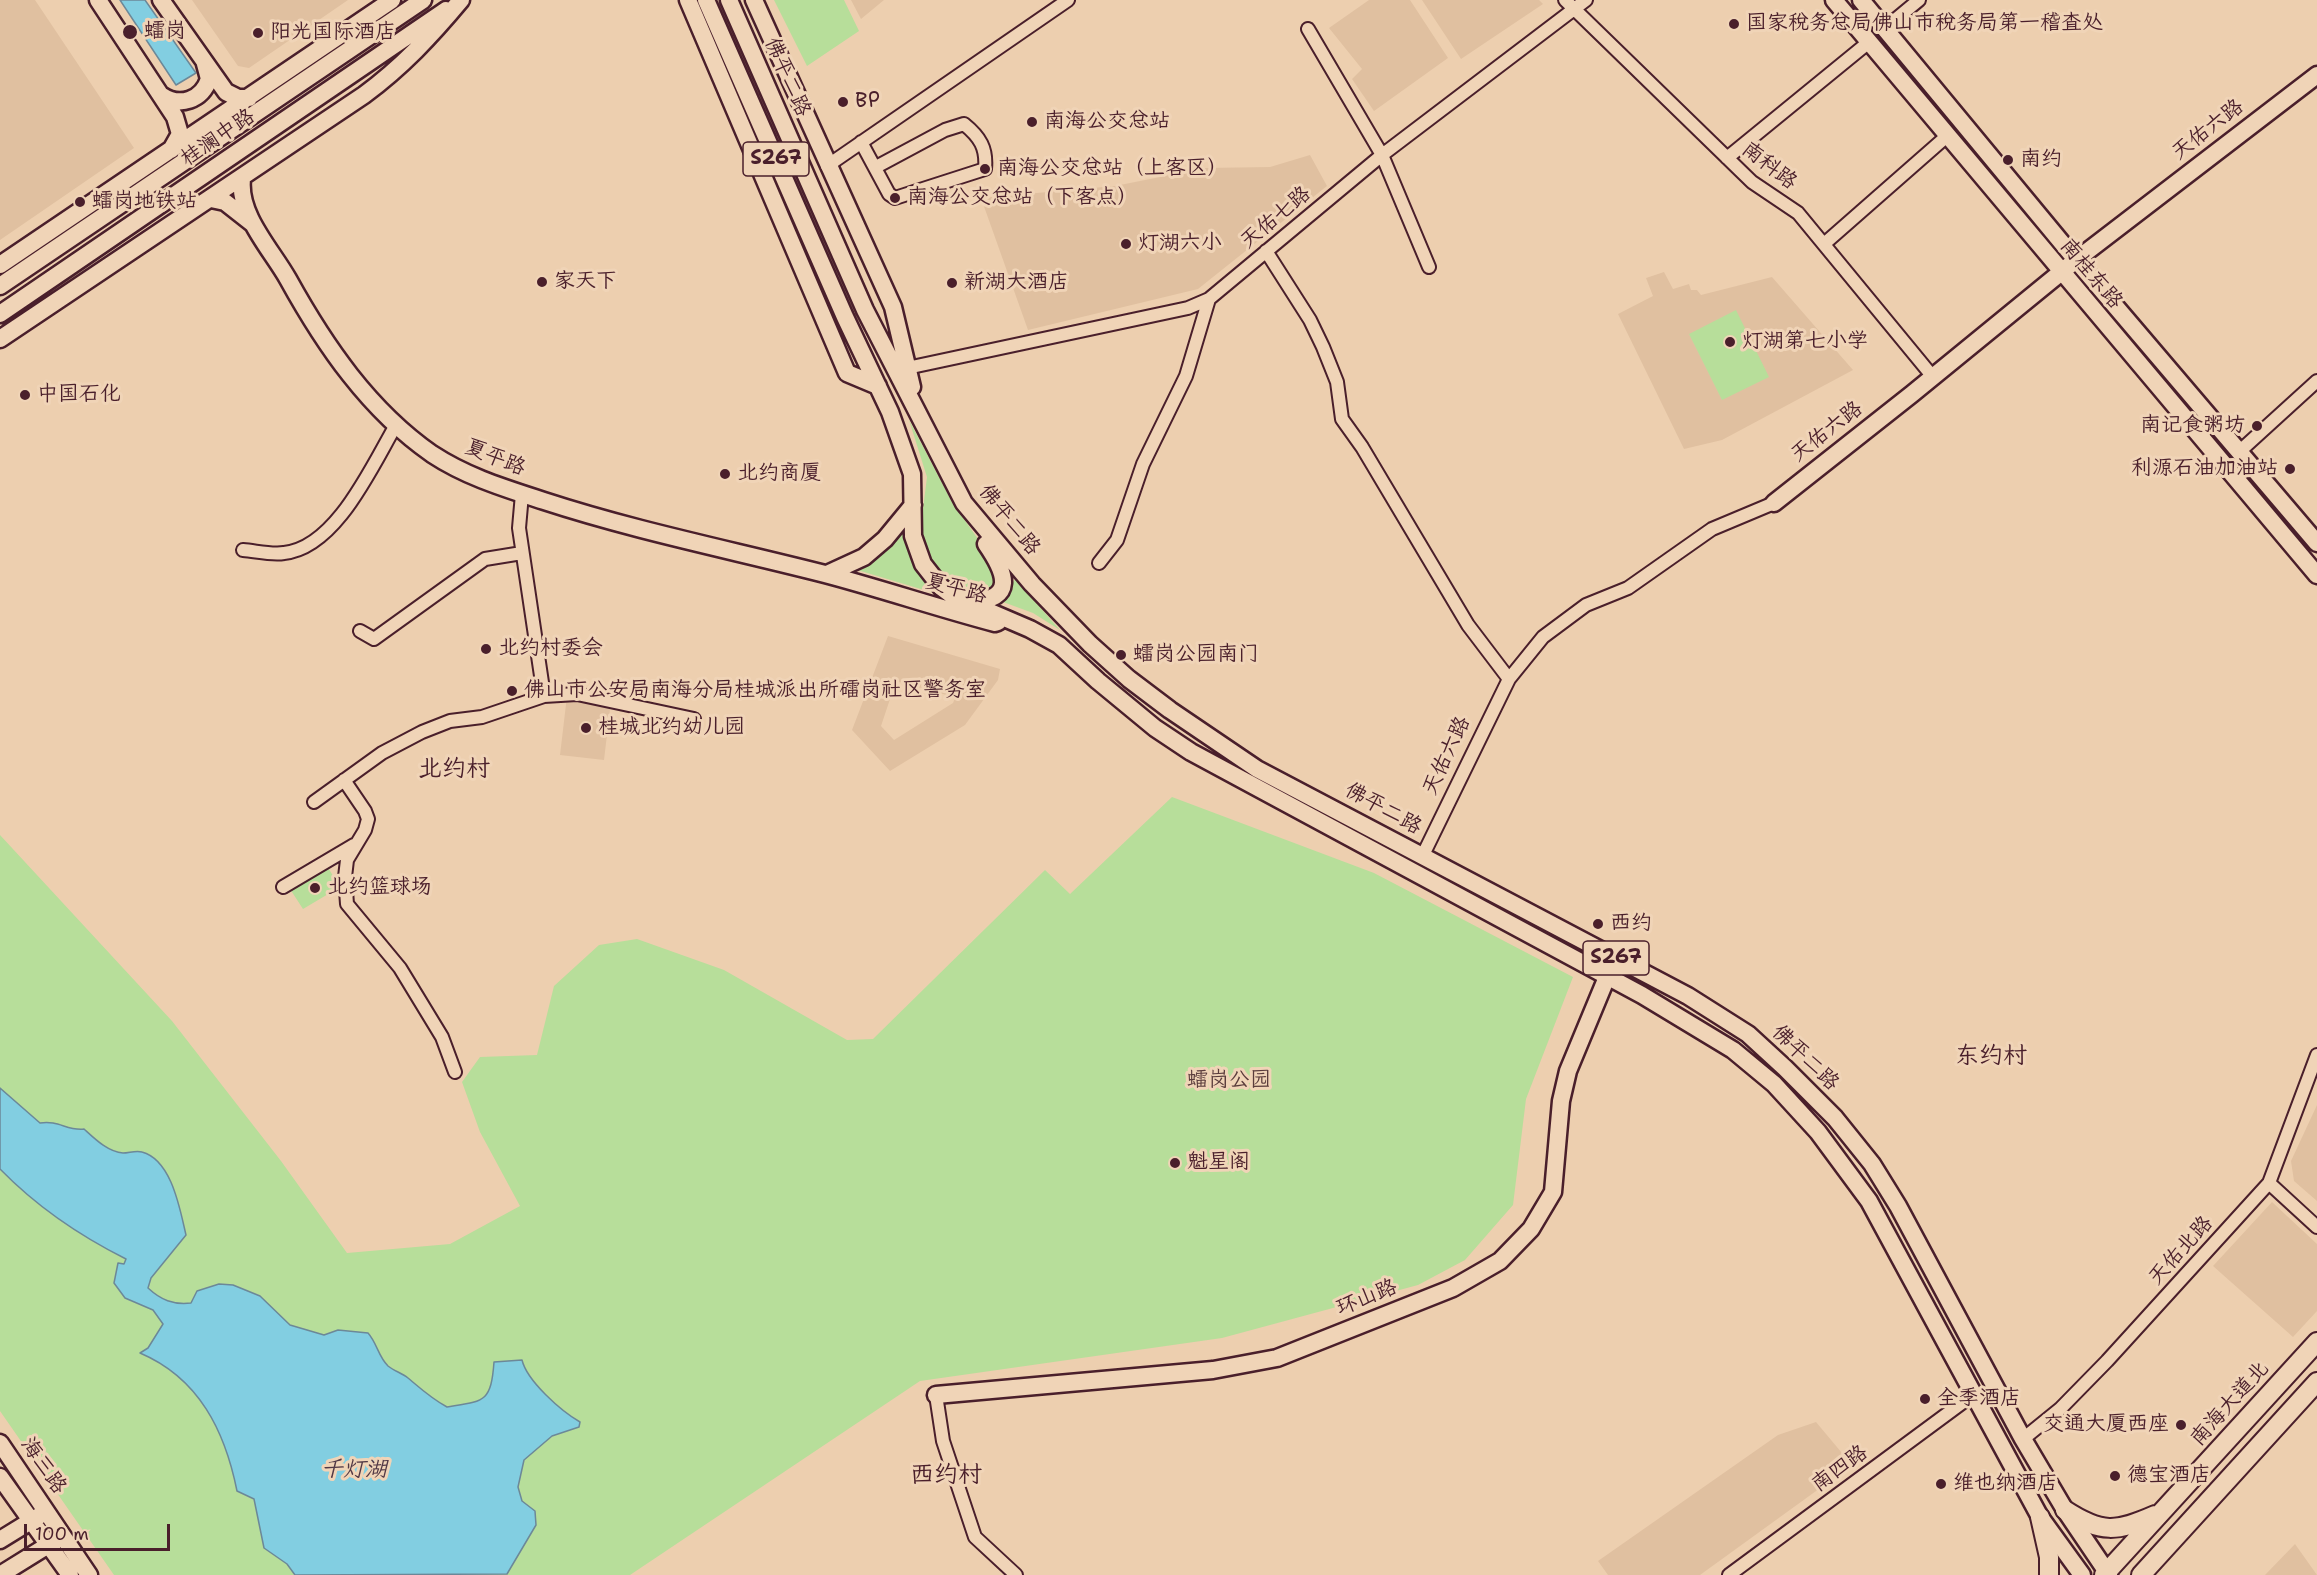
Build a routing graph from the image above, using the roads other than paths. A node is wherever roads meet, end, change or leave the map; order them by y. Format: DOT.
graph roads {
  1 [pos="98,0"];
  2 [pos="162,0"];
  3 [pos="392,0"];
  4 [pos="423,0"];
  5 [pos="461,0"];
  6 [pos="706,0"];
  7 [pos="729,0"];
  8 [pos="754,0"];
  9 [pos="1068,0"];
  10 [pos="1565,0"];
  11 [pos="1586,0"];
  12 [pos="1834,0"];
  13 [pos="1860,0"];
  14 [pos="1919,0"];
  15 [pos="689,2"];
  16 [pos="1575,9"];
  17 [pos="1884,28"];
  18 [pos="1308,29"];
  19 [pos="1869,42"];
  20 [pos="205,64"];
  21 [pos="2317,75"];
  22 [pos="160,94"];
  23 [pos="249,98"];
  24 [pos="1947,136"];
  25 [pos="861,142"];
  26 [pos="170,152"];
  27 [pos="1382,155"];
  28 [pos="1727,158"];
  29 [pos="827,166"];
  30 [pos="876,167"];
  31 [pos="242,178"];
  32 [pos="129,180"];
  33 [pos="211,199"];
  34 [pos="253,224"];
  35 [pos="74,234"];
  36 [pos="786,234"];
  37 [pos="155,235"];
  38 [pos="1824,244"];
  39 [pos="1266,251"];
  40 [pos="86,255"];
  41 [pos="2076,260"];
  42 [pos="0,265"];
  43 [pos="1429,267"];
  44 [pos="2061,273"];
  45 [pos="0,286"];
  46 [pos="1209,299"];
  47 [pos="0,314"];
  48 [pos="845,317"];
  49 [pos="824,324"];
  50 [pos="0,339"];
  51 [pos="856,342"];
  52 [pos="907,368"];
  53 [pos="1933,378"];
  54 [pos="2317,381"];
  55 [pos="878,386"];
  56 [pos="918,414"];
  57 [pos="396,425"];
  58 [pos="2240,451"];
  59 [pos="522,494"];
  60 [pos="964,503"];
  61 [pos="1774,503"];
  62 [pos="913,506"];
  63 [pos="2317,543"];
  64 [pos="243,549"];
  65 [pos="522,553"];
  66 [pos="1099,563"];
  67 [pos="827,574"];
  68 [pos="2317,575"];
  69 [pos="968,602"];
  70 [pos="1004,618"];
  71 [pos="360,631"];
  72 [pos="1509,679"];
  73 [pos="544,696"];
  74 [pos="694,719"];
  75 [pos="344,780"];
  76 [pos="314,802"];
  77 [pos="354,844"];
  78 [pos="1422,857"];
  79 [pos="283,887"];
  80 [pos="1607,977"];
  81 [pos="2317,1055"];
  82 [pos="454,1072"];
  83 [pos="2269,1183"];
  84 [pos="2317,1227"];
  85 [pos="2317,1342"];
  86 [pos="2317,1382"];
  87 [pos="1974,1394"];
  88 [pos="936,1395"];
  89 [pos="2023,1439"];
  90 [pos="0,1443"];
  91 [pos="0,1477"];
  92 [pos="2065,1510"];
  93 [pos="48,1511"];
  94 [pos="2162,1512"];
  95 [pos="2040,1517"];
  96 [pos="32,1521"];
  97 [pos="0,1540"];
  98 [pos="56,1540"];
  99 [pos="2164,1548"];
  100 [pos="2107,1574"];
  101 [pos="0,1575"];
  102 [pos="70,1575"];
  103 [pos="89,1575"];
  104 [pos="1016,1575"];
  105 [pos="1729,1575"];
  106 [pos="2049,1575"];
  107 [pos="2082,1575"];
  108 [pos="2141,1575"];
  109 [pos="2154,1575"];
  1 -- 22 [label="main road"];
  2 -- 20 [label="main road"];
  3 -- 23 [label="main road"];
  4 -- 35 [label="main road, 桂澜中路"];
  5 -- 31 [label="main road"];
  5 -- 40 [label="main road, 桂澜中路"];
  6 -- 48 [label="main road, 佛平二路 / S267"];
  7 -- 56 [label="main road, 佛平二路 / S267"];
  8 -- 29 [label="main road"];
  9 -- 25 [label="street"];
  10 -- 16 [label="street, 南科路"];
  11 -- 16 [label="street, 天佑七路"];
  12 -- 19 [label="main road, 南桂东路"];
  13 -- 17 [label="main road, 南桂东路"];
  14 -- 17 [label="street"];
  15 -- 36 [label="main road"];
  16 -- 27 [label="street, 天佑七路"];
  16 -- 28 [label="street, 南科路"];
  17 -- 41 [label="main road, 南桂东路"];
  18 -- 27 [label="street"];
  19 -- 24 [label="main road, 南桂东路"];
  19 -- 28 [label="street"];
  20 -- 22 [label="main road"];
  20 -- 23 [label="main road"];
  21 -- 41 [label="main road, 天佑六路"];
  22 -- 26 [label="main road"];
  23 -- 26 [label="main road"];
  24 -- 38 [label="street"];
  24 -- 44 [label="main road, 南桂东路"];
  25 -- 29 [label="street"];
  25 -- 30 [label="street"];
  26 -- 32 [label="main road"];
  27 -- 39 [label="street, 天佑七路"];
  27 -- 43 [label="street"];
  28 -- 38 [label="street, 南科路"];
  29 -- 52 [label="main road"];
  30 -- 30 [label="street"];
  31 -- 33 [label="main road"];
  31 -- 34 [label="main road, 夏平路"];
  32 -- 35 [label="main road"];
  32 -- 42 [label="main road"];
  33 -- 34 [label="main road, 夏平路"];
  33 -- 37 [label="main road"];
  34 -- 57 [label="main road, 夏平路"];
  35 -- 45 [label="main road, 桂澜中路"];
  36 -- 48 [label="main road"];
  36 -- 49 [label="main road"];
  37 -- 40 [label="main road"];
  37 -- 50 [label="main road"];
  38 -- 53 [label="street, 南科路"];
  39 -- 46 [label="street, 天佑七路"];
  39 -- 72 [label="street"];
  40 -- 47 [label="main road, 桂澜中路"];
  41 -- 44 [label="main road, 天佑六路"];
  41 -- 58 [label="main road, 南桂东路"];
  44 -- 53 [label="main road, 天佑六路"];
  44 -- 68 [label="main road, 南桂东路"];
  46 -- 52 [label="street, 天佑七路"];
  46 -- 66 [label="street"];
  48 -- 51 [label="main road, 佛平二路 / S267"];
  49 -- 51 [label="main road"];
  49 -- 55 [label="main road"];
  51 -- 55 [label="main road, 佛平二路 / S267"];
  52 -- 56 [label="main road"];
  53 -- 61 [label="main road, 天佑六路"];
  54 -- 58 [label="street"];
  55 -- 62 [label="main road, 佛平二路 / S267"];
  56 -- 60 [label="main road, 佛平二路 / S267"];
  57 -- 59 [label="main road, 夏平路"];
  57 -- 64 [label="street"];
  58 -- 63 [label="main road, 南桂东路"];
  59 -- 65 [label="street"];
  59 -- 67 [label="main road, 夏平路"];
  60 -- 69 [label="main road"];
  60 -- 78 [label="main road, 佛平二路 / S267"];
  61 -- 72 [label="street, 天佑六路"];
  62 -- 67 [label="main road"];
  62 -- 69 [label="main road, 佛平二路"];
  65 -- 71 [label="street"];
  65 -- 73 [label="street"];
  67 -- 70 [label="main road, 夏平路"];
  69 -- 70 [label="main road, 佛平二路"];
  70 -- 80 [label="main road, 佛平二路"];
  72 -- 78 [label="street, 天佑六路"];
  73 -- 74 [label="street"];
  73 -- 75 [label="street"];
  75 -- 76 [label="street"];
  75 -- 77 [label="street"];
  77 -- 79 [label="street"];
  77 -- 82 [label="street"];
  78 -- 89 [label="main road, 佛平二路 / S267"];
  80 -- 87 [label="main road, 佛平二路"];
  80 -- 88 [label="main road, 环山路"];
  81 -- 83 [label="street, 天佑北路"];
  83 -- 84 [label="street"];
  83 -- 89 [label="street, 天佑北路"];
  85 -- 94 [label="highway, 南海大道北"];
  86 -- 99 [label="highway"];
  87 -- 95 [label="main road, 佛平二路"];
  87 -- 105 [label="street, 南四路"];
  88 -- 104 [label="street"];
  89 -- 92 [label="main road, 佛平二路 / S267"];
  90 -- 93 [label="main road, 海三路"];
  91 -- 96 [label="main road, 海三路"];
  92 -- 94 [label="highway"];
  92 -- 100 [label="main road, 佛平二路 / S267"];
  93 -- 96 [label="main road"];
  93 -- 98 [label="main road, 海三路"];
  94 -- 100 [label="highway, 南海大道北"];
  95 -- 106 [label="highway"];
  95 -- 107 [label="main road, 佛平二路"];
  96 -- 97 [label="main road"];
  96 -- 98 [label="main road, 海三路"];
  98 -- 101 [label="main road"];
  98 -- 102 [label="main road, 海三路"];
  98 -- 103 [label="main road, 海三路"];
  99 -- 108 [label="highway"];
  99 -- 109 [label="highway"];
}
